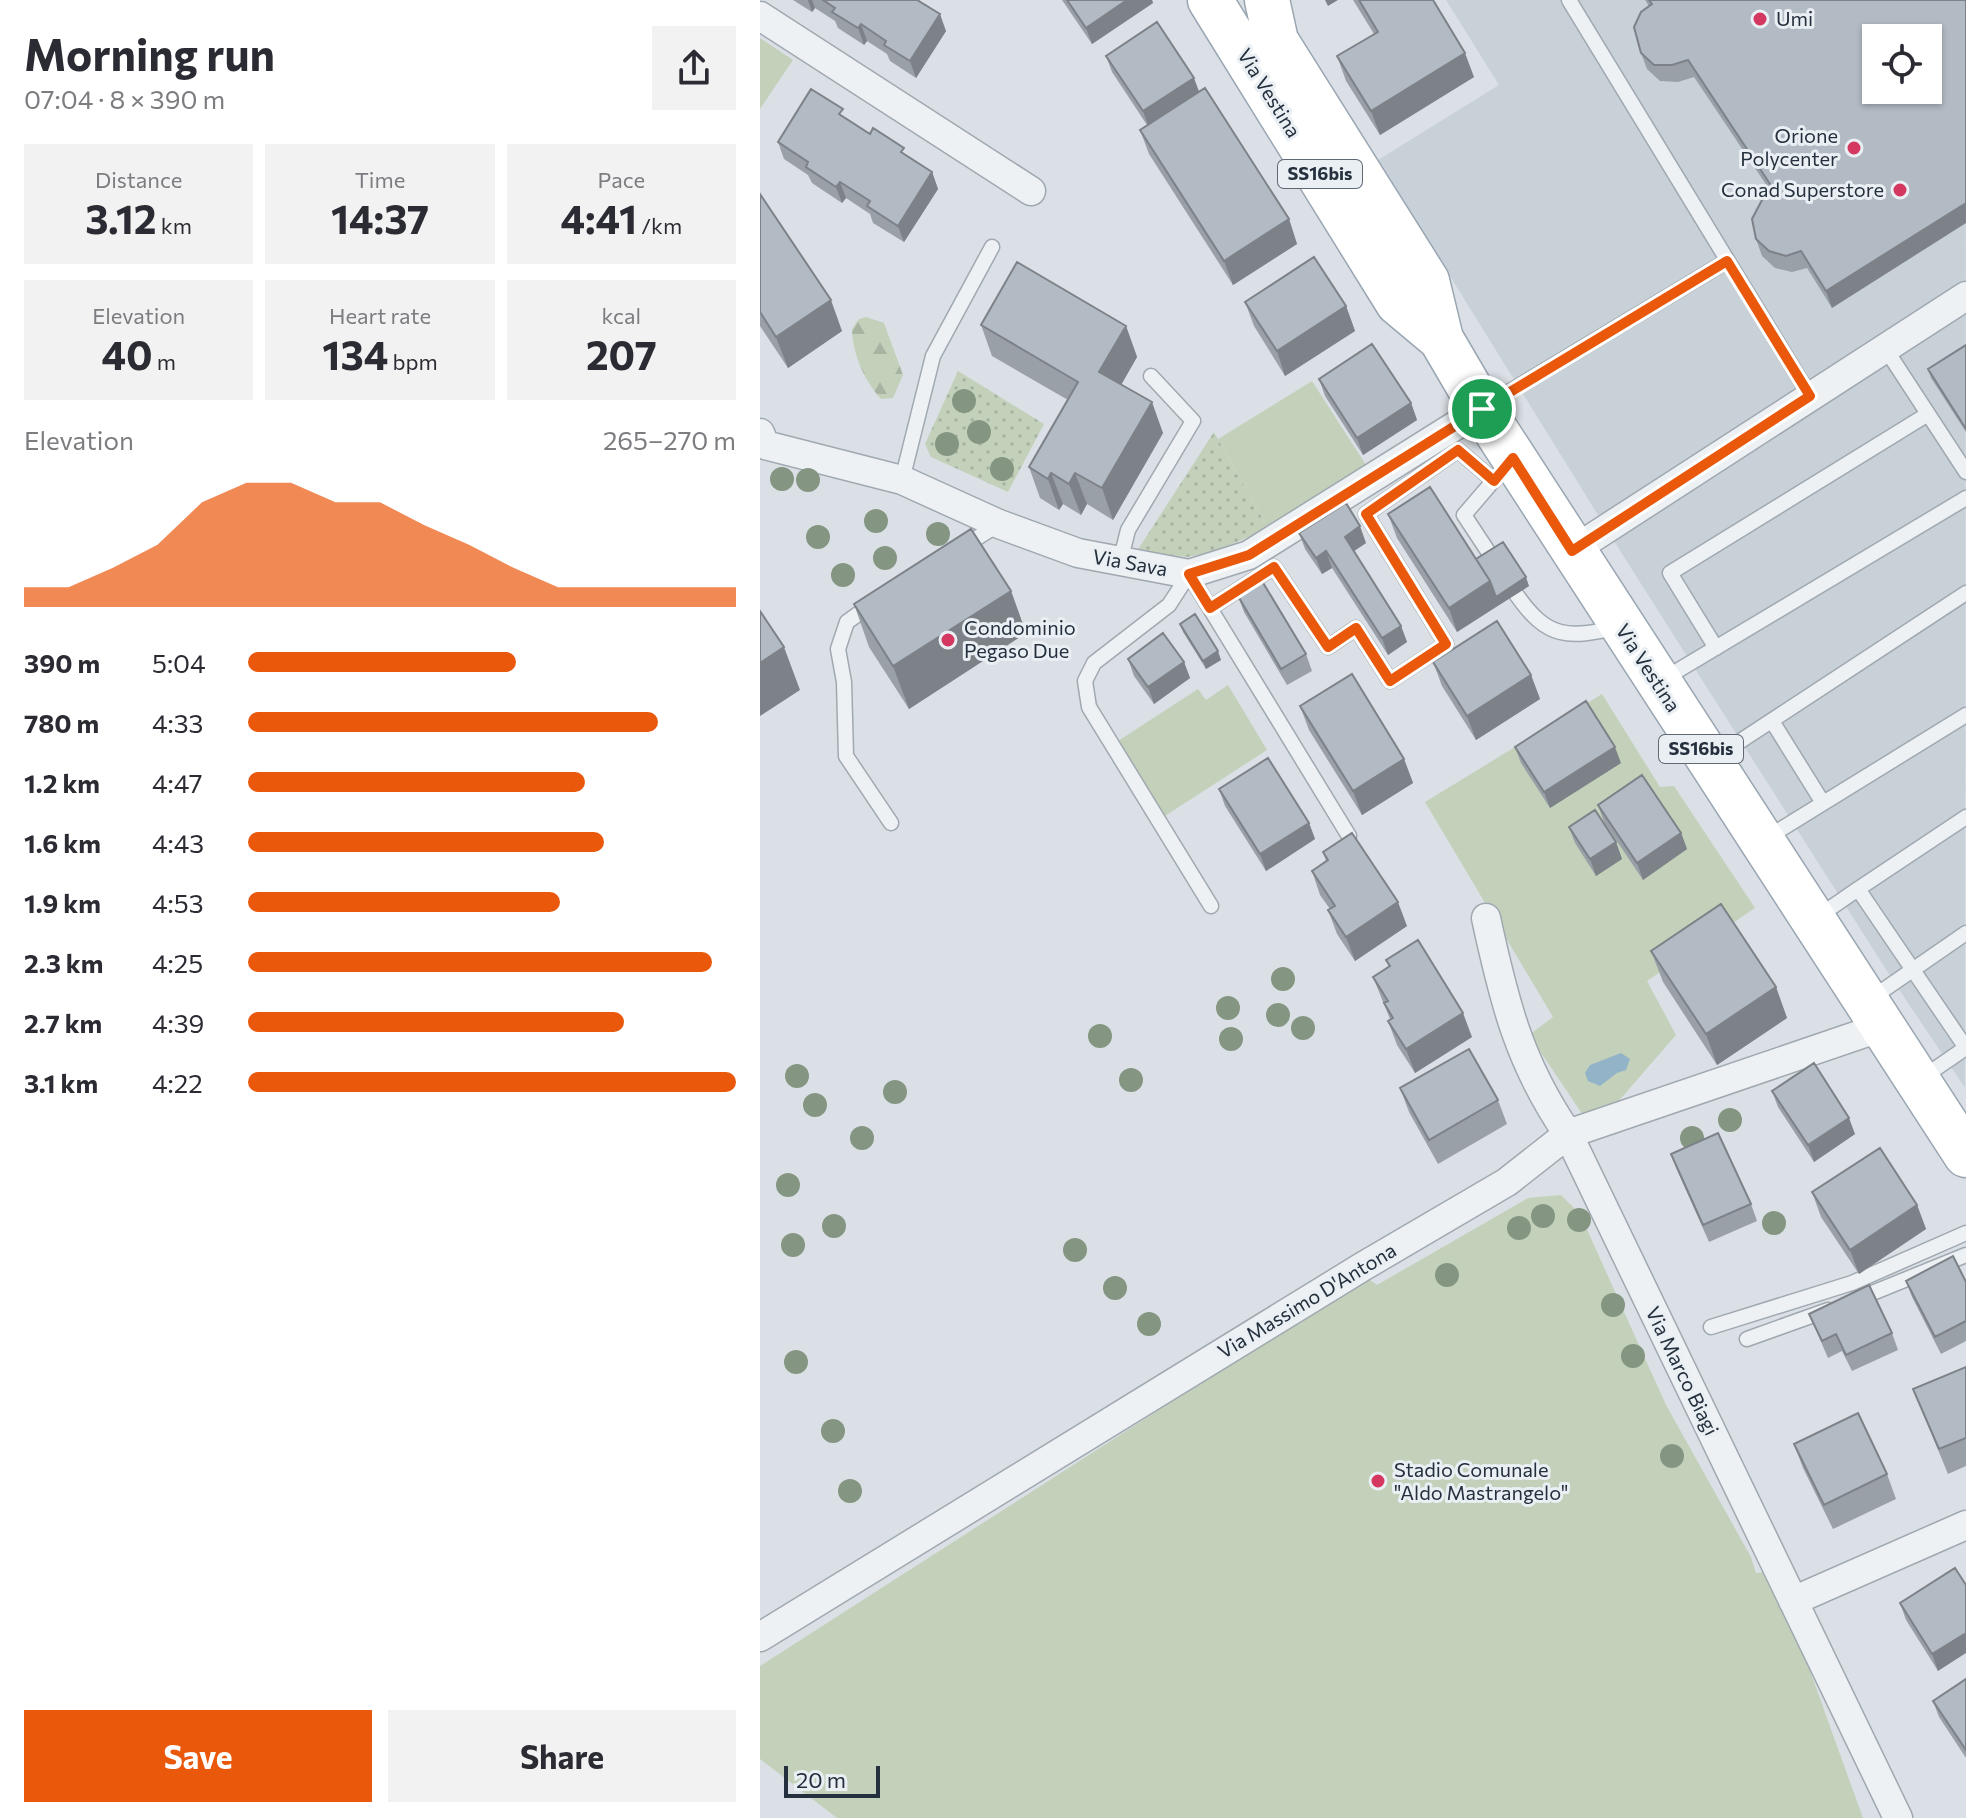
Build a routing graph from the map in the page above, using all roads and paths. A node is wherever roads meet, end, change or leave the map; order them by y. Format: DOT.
graph roads {
  1 [pos="1210,0"];
  2 [pos="1267,0"];
  3 [pos="1569,0"];
  4 [pos="760,16"];
  5 [pos="1031,191"];
  6 [pos="992,247"];
  7 [pos="1727,261"];
  8 [pos="1966,296"];
  9 [pos="1441,339"];
  10 [pos="1885,348"];
  11 [pos="1151,376"];
  12 [pos="1810,396"];
  13 [pos="1482,409"];
  14 [pos="1928,414"];
  15 [pos="762,441"];
  16 [pos="1503,469"];
  17 [pos="1966,472"];
  18 [pos="902,480"];
  19 [pos="1966,498"];
  20 [pos="999,524"];
  21 [pos="1572,551"];
  22 [pos="952,553"];
  23 [pos="1493,559"];
  24 [pos="1120,562"];
  25 [pos="1189,574"];
  26 [pos="1966,593"];
  27 [pos="1516,594"];
  28 [pos="879,599"];
  29 [pos="1210,608"];
  30 [pos="1621,626"];
  31 [pos="1716,648"];
  32 [pos="1658,683"];
  33 [pos="1966,715"];
  34 [pos="1772,721"];
  35 [pos="1709,761"];
  36 [pos="1823,803"];
  37 [pos="1966,817"];
  38 [pos="891,823"];
  39 [pos="1349,836"];
  40 [pos="1762,841"];
  41 [pos="1858,889"];
  42 [pos="1211,906"];
  43 [pos="1486,918"];
  44 [pos="1813,921"];
  45 [pos="1966,933"];
  46 [pos="1912,970"];
  47 [pos="1874,1014"];
  48 [pos="1965,1049"];
  49 [pos="1918,1081"];
  50 [pos="1568,1134"];
  51 [pos="1966,1155"];
  52 [pos="1966,1233"];
  53 [pos="1966,1255"];
  54 [pos="1711,1327"];
  55 [pos="1747,1339"];
  56 [pos="1966,1525"];
  57 [pos="1793,1601"];
  58 [pos="760,1637"];
  59 [pos="1898,1818"];
  1 -- 9 [label="main road, Via Vestina / SS16bis"];
  2 -- 9 [label="main road, Via Vestina / SS16bis"];
  3 -- 7 [label="lane"];
  4 -- 5 [label="street"];
  6 -- 18 [label="lane"];
  7 -- 12 [label="lane"];
  7 -- 13 [label="lane"];
  8 -- 10 [label="street"];
  9 -- 13 [label="main road, Via Vestina / SS16bis"];
  10 -- 12 [label="street"];
  10 -- 14 [label="lane"];
  11 -- 24 [label="lane"];
  12 -- 21 [label="street"];
  13 -- 16 [label="main road, Via Vestina / SS16bis"];
  13 -- 25 [label="street, Via Sava"];
  14 -- 17 [label="lane"];
  14 -- 31 [label="lane"];
  15 -- 18 [label="street, Via Sava"];
  16 -- 21 [label="main road, Via Vestina / SS16bis"];
  16 -- 23 [label="lane"];
  16 -- 29 [label="lane"];
  18 -- 20 [label="street, Via Sava"];
  19 -- 31 [label="lane"];
  20 -- 22 [label="lane"];
  20 -- 24 [label="street, Via Sava"];
  21 -- 30 [label="main road, Via Vestina / SS16bis"];
  24 -- 25 [label="street, Via Sava"];
  25 -- 29 [label="lane"];
  25 -- 42 [label="lane"];
  26 -- 34 [label="lane"];
  27 -- 30 [label="lane"];
  28 -- 38 [label="lane"];
  29 -- 39 [label="lane"];
  30 -- 32 [label="main road, Via Vestina / SS16bis"];
  31 -- 32 [label="lane"];
  32 -- 35 [label="main road, Via Vestina / SS16bis"];
  33 -- 36 [label="lane"];
  34 -- 35 [label="lane"];
  34 -- 36 [label="lane"];
  35 -- 40 [label="main road, Via Vestina / SS16bis"];
  36 -- 40 [label="lane"];
  37 -- 41 [label="lane"];
  40 -- 44 [label="main road, Via Vestina / SS16bis"];
  41 -- 44 [label="lane"];
  41 -- 46 [label="lane"];
  43 -- 50 [label="street, Via Marco Biagi"];
  44 -- 47 [label="main road, Via Vestina / SS16bis"];
  45 -- 46 [label="lane"];
  46 -- 47 [label="lane"];
  46 -- 48 [label="lane"];
  47 -- 49 [label="main road, Via Vestina / SS16bis"];
  47 -- 50 [label="street, Via Massimo D'Antona"];
  48 -- 49 [label="lane"];
  49 -- 51 [label="main road, Via Vestina / SS16bis"];
  50 -- 57 [label="street, Via Marco Biagi"];
  50 -- 58 [label="street, Via Massimo D'Antona"];
  52 -- 54 [label="lane"];
  53 -- 55 [label="lane"];
  56 -- 57 [label="street"];
  57 -- 59 [label="street, Via Marco Biagi"];
}
